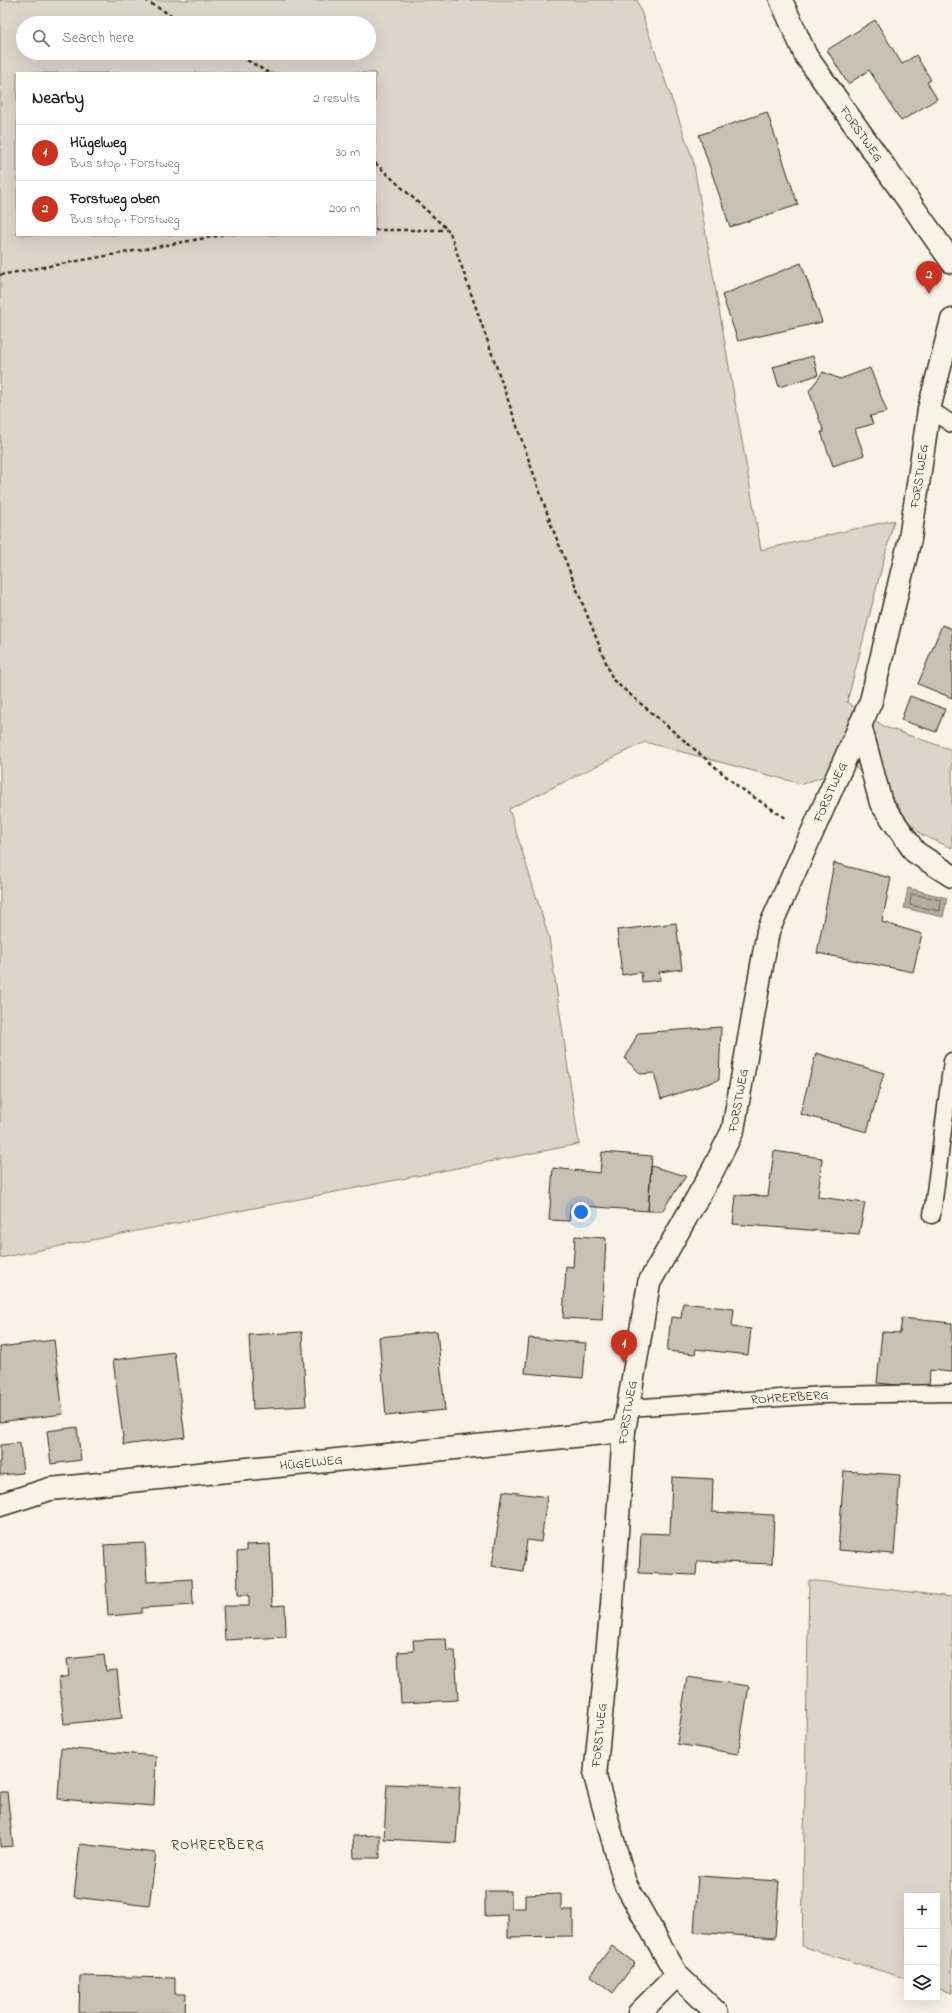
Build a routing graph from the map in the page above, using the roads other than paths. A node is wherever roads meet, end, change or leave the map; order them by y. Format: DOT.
graph roads {
  1 [pos="781,0"];
  2 [pos="952,262"];
  3 [pos="952,320"];
  4 [pos="930,409"];
  5 [pos="952,424"];
  6 [pos="860,725"];
  7 [pos="952,876"];
  8 [pos="952,1061"];
  9 [pos="932,1215"];
  10 [pos="952,1393"];
  11 [pos="628,1408"];
  12 [pos="624,1431"];
  13 [pos="0,1505"];
  14 [pos="677,1975"];
  15 [pos="639,2013"];
  16 [pos="717,2013"];
  1 -- 2 [label="street, FORSTWEG"];
  3 -- 4 [label="street, FORSTWEG"];
  4 -- 5 [label="lane"];
  4 -- 6 [label="street, FORSTWEG"];
  6 -- 7 [label="street"];
  6 -- 11 [label="street, FORSTWEG"];
  8 -- 9 [label="lane"];
  10 -- 11 [label="lane, ROHRERBERG"];
  11 -- 12 [label="street, FORSTWEG"];
  12 -- 13 [label="street, HÜGELWEG"];
  12 -- 14 [label="street, FORSTWEG"];
  14 -- 15 [label="street"];
  14 -- 16 [label="street, FORSTWEG"];
}
